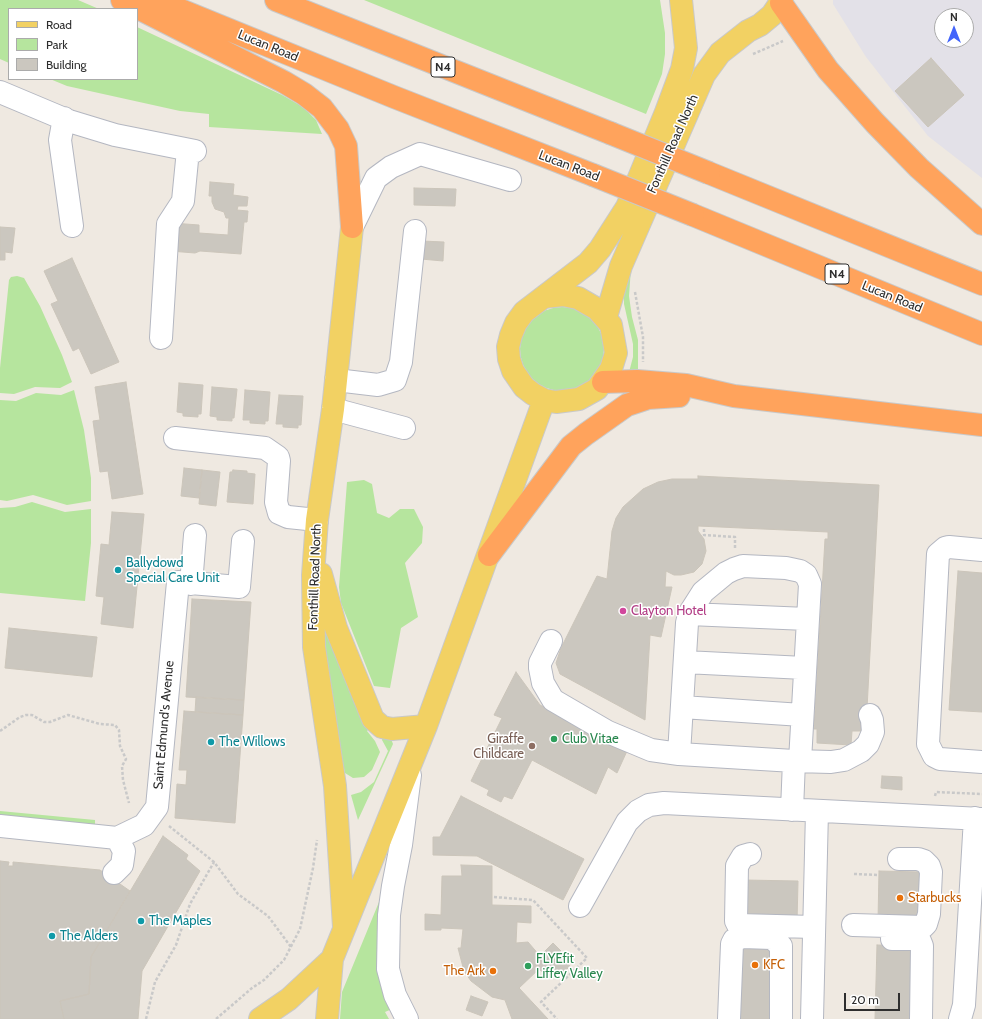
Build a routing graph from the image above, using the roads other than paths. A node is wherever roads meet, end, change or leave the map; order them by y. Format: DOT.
graph roads {
  1 [pos="122,0"];
  2 [pos="156,0"];
  3 [pos="276,0"];
  4 [pos="681,0"];
  5 [pos="781,1"];
  6 [pos="137,8"];
  7 [pos="138,8"];
  8 [pos="0,92"];
  9 [pos="64,118"];
  10 [pos="510,180"];
  11 [pos="982,224"];
  12 [pos="72,226"];
  13 [pos="352,227"];
  14 [pos="415,231"];
  15 [pos="982,284"];
  16 [pos="544,297"];
  17 [pos="606,317"];
  18 [pos="982,334"];
  19 [pos="161,338"];
  20 [pos="336,380"];
  21 [pos="603,382"];
  22 [pos="734,396"];
  23 [pos="544,400"];
  24 [pos="333,409"];
  25 [pos="982,425"];
  26 [pos="404,428"];
  27 [pos="175,438"];
  28 [pos="317,520"];
  29 [pos="195,535"];
  30 [pos="243,541"];
  31 [pos="315,548"];
  32 [pos="982,550"];
  33 [pos="489,555"];
  34 [pos="192,584"];
  35 [pos="690,614"];
  36 [pos="807,619"];
  37 [pos="551,641"];
  38 [pos="685,662"];
  39 [pos="804,668"];
  40 [pos="682,707"];
  41 [pos="802,715"];
  42 [pos="870,715"];
  43 [pos="426,726"];
  44 [pos="679,754"];
  45 [pos="412,760"];
  46 [pos="797,761"];
  47 [pos="982,762"];
  48 [pos="792,810"];
  49 [pos="817,811"];
  50 [pos="978,818"];
  51 [pos="0,826"];
  52 [pos="118,838"];
  53 [pos="750,854"];
  54 [pos="899,859"];
  55 [pos="114,873"];
  56 [pos="580,906"];
  57 [pos="344,927"];
  58 [pos="814,927"];
  59 [pos="332,959"];
  60 [pos="964,1014"];
  61 [pos="260,1019"];
  62 [pos="327,1019"];
  63 [pos="407,1019"];
  64 [pos="729,1019"];
  65 [pos="781,1019"];
  66 [pos="812,1019"];
  67 [pos="921,1019"];
  1 -- 6 [label="highway"];
  2 -- 18 [label="highway, Lucan Road / N4, bridge"];
  3 -- 15 [label="highway, N4, bridge"];
  4 -- 16 [label="main road, Fonthill Road North"];
  5 -- 11 [label="highway"];
  5 -- 17 [label="main road, Fonthill Road North"];
  7 -- 13 [label="highway"];
  8 -- 9 [label="street"];
  9 -- 12 [label="street"];
  9 -- 19 [label="street"];
  10 -- 13 [label="street"];
  13 -- 20 [label="main road, Fonthill Road North"];
  14 -- 20 [label="street"];
  16 -- 17 [label="main road"];
  16 -- 23 [label="main road, Fonthill Road North"];
  17 -- 21 [label="main road"];
  20 -- 24 [label="main road, Fonthill Road North"];
  21 -- 22 [label="highway"];
  21 -- 23 [label="main road"];
  22 -- 25 [label="highway"];
  22 -- 33 [label="highway"];
  23 -- 33 [label="main road, Fonthill Road North"];
  24 -- 26 [label="street"];
  24 -- 28 [label="main road, Fonthill Road North"];
  27 -- 28 [label="street"];
  28 -- 31 [label="main road, Fonthill Road North"];
  29 -- 34 [label="street"];
  30 -- 34 [label="street, Saint Edmund's Avenue"];
  31 -- 43 [label="main road"];
  31 -- 57 [label="main road, Fonthill Road North"];
  32 -- 47 [label="street"];
  33 -- 43 [label="main road, Fonthill Road North"];
  34 -- 52 [label="street, Saint Edmund's Avenue"];
  35 -- 36 [label="street"];
  35 -- 36 [label="street"];
  35 -- 38 [label="street"];
  36 -- 39 [label="street"];
  37 -- 44 [label="street"];
  38 -- 39 [label="street"];
  38 -- 40 [label="street"];
  39 -- 41 [label="street"];
  40 -- 41 [label="street"];
  40 -- 44 [label="street"];
  41 -- 46 [label="street"];
  42 -- 46 [label="street"];
  43 -- 45 [label="main road, Fonthill Road North"];
  44 -- 46 [label="street"];
  45 -- 57 [label="main road, Fonthill Road North"];
  45 -- 63 [label="street"];
  46 -- 48 [label="street"];
  48 -- 49 [label="street"];
  48 -- 56 [label="street"];
  49 -- 50 [label="street"];
  49 -- 58 [label="street"];
  50 -- 60 [label="street"];
  51 -- 52 [label="street"];
  52 -- 55 [label="street"];
  53 -- 58 [label="street"];
  54 -- 67 [label="street"];
  57 -- 59 [label="main road, Fonthill Road North"];
  58 -- 66 [label="street"];
  59 -- 61 [label="main road, Fonthill Road North"];
  59 -- 62 [label="main road, Fonthill Road North"];
  64 -- 65 [label="street"];
}
